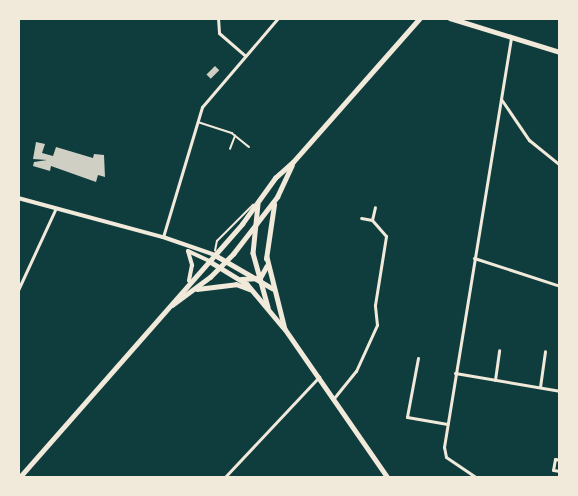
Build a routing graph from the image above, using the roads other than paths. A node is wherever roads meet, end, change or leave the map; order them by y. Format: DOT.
graph roads {
  1 [pos="218,18"];
  2 [pos="278,18"];
  3 [pos="450,18"];
  4 [pos="420,19"];
  5 [pos="511,38"];
  6 [pos="560,52"];
  7 [pos="244,56"];
  8 [pos="501,99"];
  9 [pos="197,122"];
  10 [pos="236,135"];
  11 [pos="249,147"];
  12 [pos="230,149"];
  13 [pos="293,162"];
  14 [pos="560,165"];
  15 [pos="277,197"];
  16 [pos="18,198"];
  17 [pos="258,201"];
  18 [pos="375,207"];
  19 [pos="55,210"];
  20 [pos="361,218"];
  21 [pos="372,220"];
  22 [pos="254,229"];
  23 [pos="163,237"];
  24 [pos="183,246"];
  25 [pos="188,251"];
  26 [pos="215,255"];
  27 [pos="267,257"];
  28 [pos="474,258"];
  29 [pos="227,260"];
  30 [pos="209,261"];
  31 [pos="220,267"];
  32 [pos="260,278"];
  33 [pos="241,279"];
  34 [pos="189,281"];
  35 [pos="560,286"];
  36 [pos="272,288"];
  37 [pos="18,290"];
  38 [pos="193,290"];
  39 [pos="255,292"];
  40 [pos="170,306"];
  41 [pos="268,307"];
  42 [pos="285,329"];
  43 [pos="499,350"];
  44 [pos="545,351"];
  45 [pos="418,358"];
  46 [pos="455,373"];
  47 [pos="319,377"];
  48 [pos="495,380"];
  49 [pos="540,387"];
  50 [pos="560,391"];
  51 [pos="334,398"];
  52 [pos="447,424"];
  53 [pos="560,460"];
  54 [pos="560,471"];
  55 [pos="19,478"];
  56 [pos="224,478"];
  57 [pos="388,478"];
  58 [pos="477,478"];
  1 -- 7 [label="street"];
  2 -- 7 [label="street"];
  3 -- 5 [label="main road"];
  4 -- 13 [label="main road"];
  5 -- 6 [label="main road"];
  5 -- 8 [label="street"];
  7 -- 9 [label="street"];
  8 -- 14 [label="street"];
  8 -- 28 [label="street"];
  9 -- 10 [label="lane"];
  9 -- 23 [label="street"];
  10 -- 11 [label="lane"];
  10 -- 12 [label="lane"];
  13 -- 15 [label="main road"];
  13 -- 17 [label="main road"];
  15 -- 22 [label="main road"];
  15 -- 27 [label="main road"];
  16 -- 19 [label="street"];
  17 -- 22 [label="main road"];
  17 -- 26 [label="main road"];
  18 -- 21 [label="street"];
  19 -- 23 [label="street"];
  19 -- 37 [label="street"];
  20 -- 21 [label="street"];
  21 -- 51 [label="street"];
  22 -- 29 [label="main road"];
  22 -- 32 [label="main road"];
  23 -- 24 [label="street"];
  24 -- 25 [label="street"];
  24 -- 26 [label="street"];
  25 -- 30 [label="street"];
  25 -- 34 [label="street"];
  26 -- 29 [label="main road"];
  26 -- 30 [label="main road"];
  27 -- 32 [label="main road"];
  27 -- 36 [label="main road"];
  28 -- 35 [label="street"];
  28 -- 46 [label="street"];
  29 -- 31 [label="main road"];
  29 -- 32 [label="main road"];
  30 -- 31 [label="main road"];
  30 -- 34 [label="main road"];
  31 -- 33 [label="main road"];
  31 -- 38 [label="main road"];
  32 -- 33 [label="main road"];
  32 -- 36 [label="main road"];
  32 -- 41 [label="main road"];
  33 -- 39 [label="main road"];
  34 -- 40 [label="main road"];
  36 -- 42 [label="main road"];
  38 -- 39 [label="main road"];
  38 -- 40 [label="main road"];
  39 -- 41 [label="main road"];
  40 -- 55 [label="main road"];
  41 -- 42 [label="main road"];
  42 -- 47 [label="main road"];
  43 -- 48 [label="street"];
  44 -- 49 [label="street"];
  45 -- 52 [label="street"];
  46 -- 48 [label="street"];
  46 -- 52 [label="street"];
  47 -- 51 [label="main road"];
  47 -- 56 [label="street"];
  48 -- 49 [label="street"];
  49 -- 50 [label="street"];
  51 -- 57 [label="main road"];
  52 -- 58 [label="street"];
  53 -- 54 [label="street"];
}
